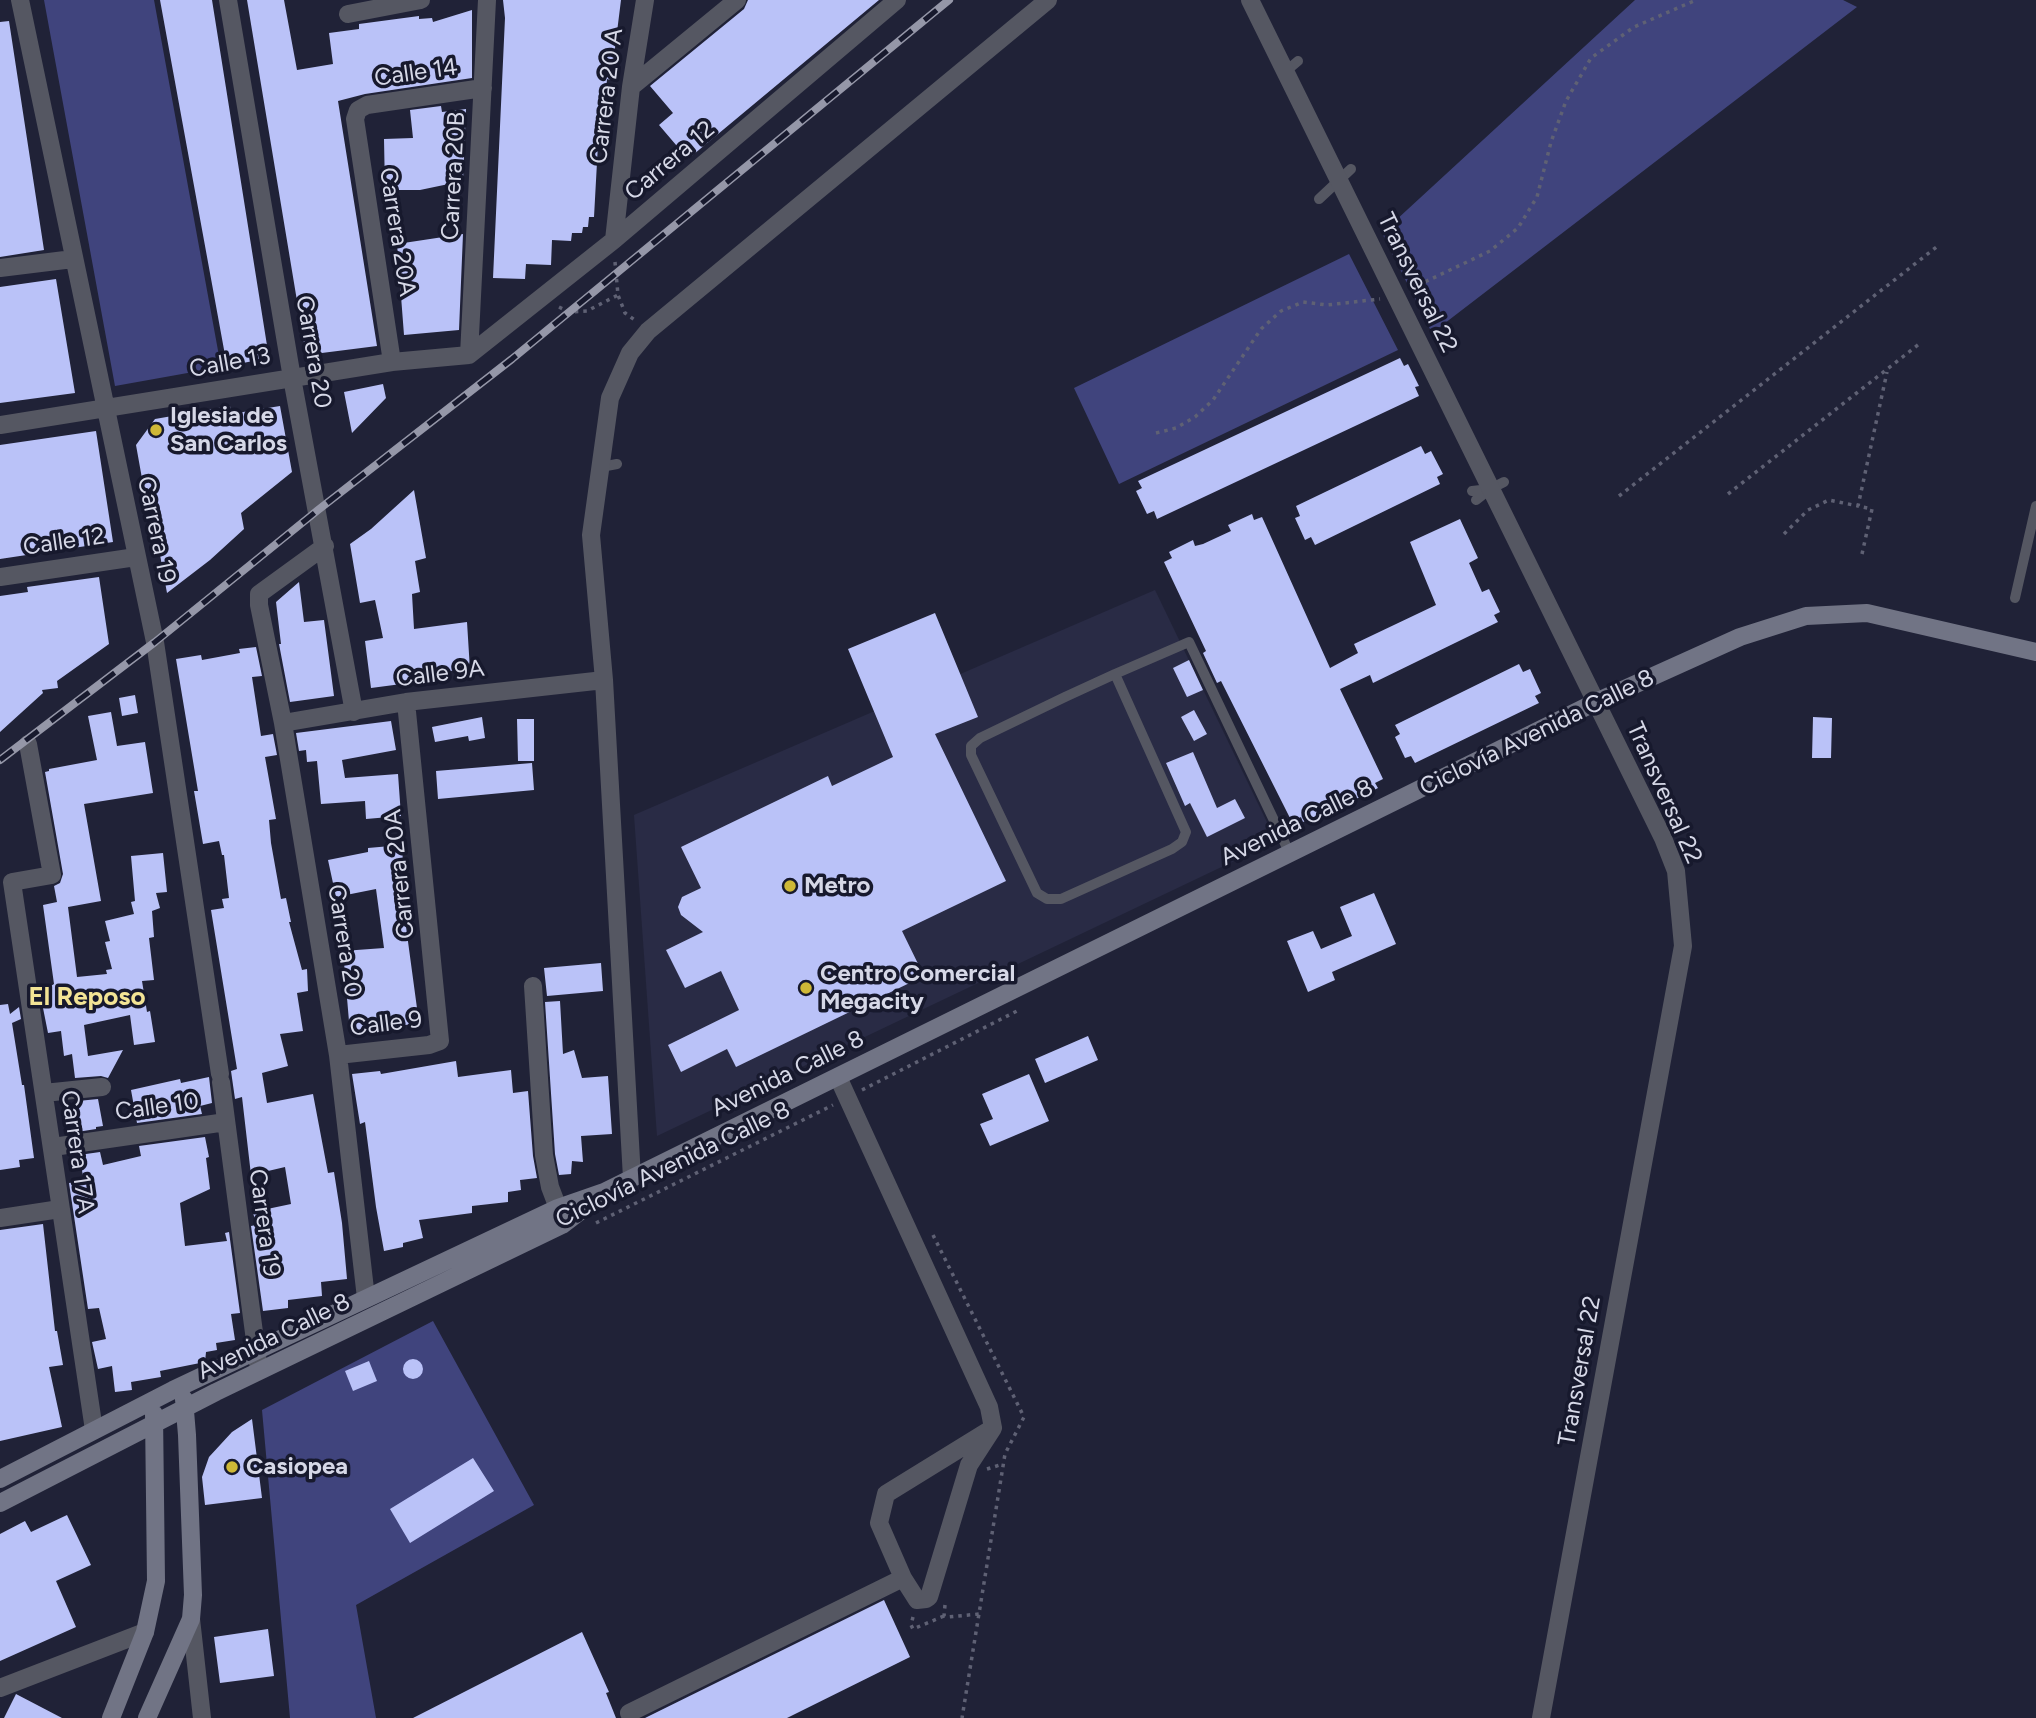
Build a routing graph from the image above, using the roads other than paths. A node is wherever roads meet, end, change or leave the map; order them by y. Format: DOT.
graph roads {
  1 [pos="20,0"];
  2 [pos="228,0"];
  3 [pos="421,0"];
  4 [pos="487,0"];
  5 [pos="645,0"];
  6 [pos="737,0"];
  7 [pos="897,0"];
  8 [pos="1048,0"];
  9 [pos="1250,0"];
  10 [pos="348,14"];
  11 [pos="631,87"];
  12 [pos="483,88"];
  13 [pos="358,110"];
  14 [pos="1345,175"];
  15 [pos="1320,200"];
  16 [pos="614,240"];
  17 [pos="73,259"];
  18 [pos="0,268"];
  19 [pos="469,355"];
  20 [pos="393,362"];
  21 [pos="292,378"];
  22 [pos="106,409"];
  23 [pos="0,425"];
  24 [pos="2036,506"];
  25 [pos="325,546"];
  26 [pos="136,557"];
  27 [pos="0,577"];
  28 [pos="2015,598"];
  29 [pos="2036,652"];
  30 [pos="1115,674"];
  31 [pos="604,680"];
  32 [pos="406,702"];
  33 [pos="1596,702"];
  34 [pos="354,712"];
  35 [pos="283,723"];
  36 [pos="28,744"];
  37 [pos="1290,854"];
  38 [pos="533,986"];
  39 [pos="440,1041"];
  40 [pos="338,1055"];
  41 [pos="838,1077"];
  42 [pos="102,1087"];
  43 [pos="44,1093"];
  44 [pos="226,1122"];
  45 [pos="53,1147"];
  46 [pos="632,1178"];
  47 [pos="604,1192"];
  48 [pos="558,1208"];
  49 [pos="60,1209"];
  50 [pos="0,1218"];
  51 [pos="366,1298"];
  52 [pos="257,1351"];
  53 [pos="259,1371"];
  54 [pos="182,1385"];
  55 [pos="153,1400"];
  56 [pos="185,1409"];
  57 [pos="155,1423"];
  58 [pos="993,1428"];
  59 [pos="94,1430"];
  60 [pos="0,1479"];
  61 [pos="0,1503"];
  62 [pos="903,1578"];
  63 [pos="191,1619"];
  64 [pos="145,1632"];
  65 [pos="0,1688"];
  66 [pos="629,1713"];
  67 [pos="111,1718"];
  68 [pos="147,1718"];
  69 [pos="202,1718"];
  70 [pos="1541,1718"];
  1 -- 17 [label="street, Carrera 19"];
  2 -- 21 [label="street, Carrera 20"];
  3 -- 10 [label="street"];
  4 -- 12 [label="street, Carrera 20B"];
  5 -- 11 [label="street, Carrera 20 A"];
  6 -- 11 [label="street"];
  7 -- 16 [label="street, Carrera 12"];
  8 -- 31 [label="street"];
  9 -- 14 [label="street, Transversal 22"];
  11 -- 16 [label="street, Carrera 20 A"];
  12 -- 13 [label="street, Calle 14"];
  12 -- 19 [label="street, Carrera 20B"];
  13 -- 20 [label="street, Carrera 20A"];
  14 -- 15 [label="lane"];
  14 -- 33 [label="street, Transversal 22"];
  16 -- 19 [label="street, Carrera 12"];
  17 -- 18 [label="street"];
  17 -- 22 [label="street, Carrera 19"];
  19 -- 20 [label="street, Calle 13"];
  20 -- 21 [label="street, Calle 13"];
  21 -- 22 [label="street, Calle 13"];
  21 -- 25 [label="street, Carrera 20"];
  22 -- 23 [label="street, Calle 13"];
  22 -- 26 [label="street, Carrera 19"];
  24 -- 28 [label="lane"];
  25 -- 34 [label="street, Carrera 20"];
  25 -- 35 [label="street, Carrera 20"];
  26 -- 27 [label="street, Calle 12"];
  26 -- 44 [label="street, Carrera 19"];
  29 -- 33 [label="main road, Avenida Calle 8"];
  30 -- 30 [label="lane"];
  30 -- 37 [label="lane"];
  31 -- 32 [label="street, Calle 9A"];
  31 -- 46 [label="street"];
  32 -- 34 [label="street, Calle 9A"];
  32 -- 39 [label="street, Carrera 20A"];
  33 -- 37 [label="main road, Avenida Calle 8"];
  33 -- 70 [label="street, Transversal 22"];
  34 -- 35 [label="street, Calle 9A"];
  35 -- 40 [label="street, Carrera 20"];
  36 -- 43 [label="street, Carrera 17A"];
  37 -- 41 [label="main road, Avenida Calle 8"];
  38 -- 48 [label="street"];
  39 -- 40 [label="street, Calle 9"];
  40 -- 51 [label="street, Carrera 20"];
  41 -- 46 [label="main road, Avenida Calle 8"];
  41 -- 58 [label="street"];
  42 -- 43 [label="street"];
  43 -- 45 [label="street, Carrera 17A"];
  44 -- 45 [label="street, Calle 10"];
  44 -- 52 [label="street, Carrera 19"];
  45 -- 49 [label="street, Carrera 17A"];
  46 -- 47 [label="main road, Avenida Calle 8"];
  47 -- 48 [label="main road, Avenida Calle 8"];
  47 -- 53 [label="main road, Avenida Calle 8"];
  48 -- 51 [label="main road, Avenida Calle 8"];
  49 -- 50 [label="street"];
  49 -- 59 [label="street, Carrera 17A"];
  51 -- 52 [label="main road, Avenida Calle 8"];
  52 -- 53 [label="street, Carrera 19"];
  52 -- 54 [label="main road, Avenida Calle 8"];
  53 -- 56 [label="main road, Avenida Calle 8"];
  54 -- 55 [label="main road, Avenida Calle 8"];
  54 -- 56 [label="main road"];
  55 -- 57 [label="main road"];
  55 -- 59 [label="main road, Avenida Calle 8"];
  56 -- 57 [label="main road, Avenida Calle 8"];
  56 -- 63 [label="main road"];
  57 -- 61 [label="main road, Avenida Calle 8"];
  57 -- 64 [label="main road"];
  58 -- 62 [label="street"];
  58 -- 62 [label="street"];
  59 -- 60 [label="main road, Avenida Calle 8"];
  62 -- 66 [label="street"];
  63 -- 68 [label="main road"];
  63 -- 69 [label="street"];
  64 -- 65 [label="street"];
  64 -- 67 [label="main road"];
}
